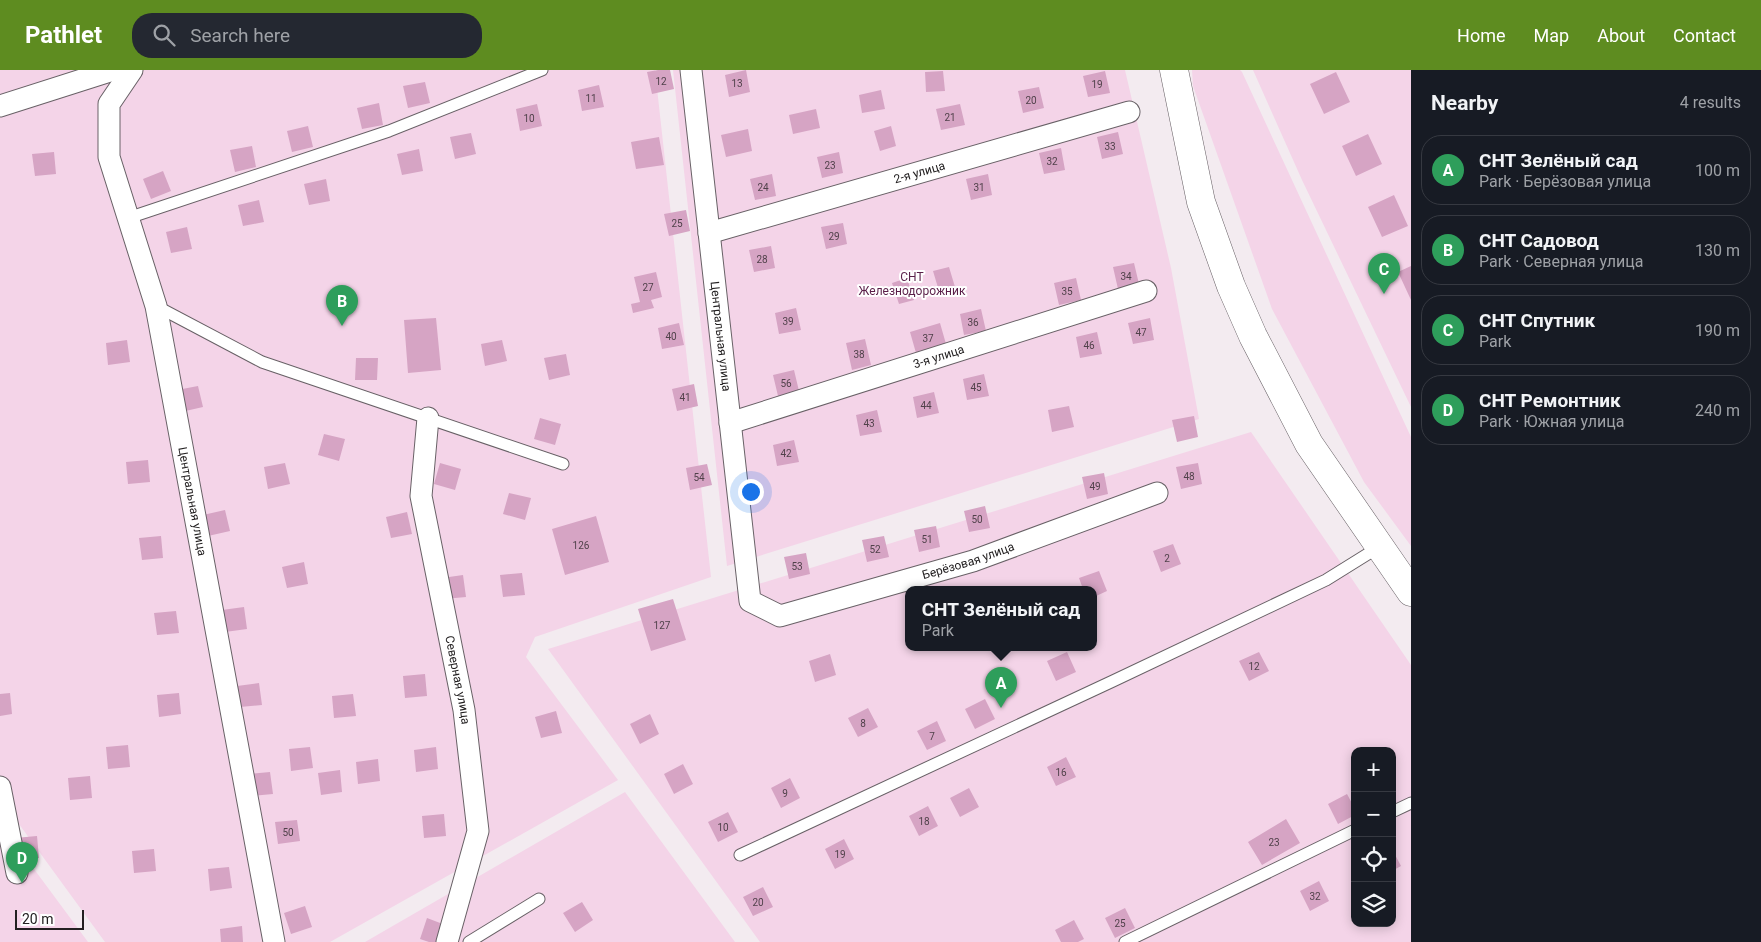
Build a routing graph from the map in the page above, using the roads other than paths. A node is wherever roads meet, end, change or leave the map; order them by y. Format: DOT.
graph roads {
  1 [pos="113,70"];
  2 [pos="132,70"];
  3 [pos="542,70"];
  4 [pos="690,70"];
  5 [pos="1174,70"];
  6 [pos="0,106"];
  7 [pos="1129,112"];
  8 [pos="128,218"];
  9 [pos="709,233"];
  10 [pos="1146,291"];
  11 [pos="156,306"];
  12 [pos="428,418"];
  13 [pos="730,423"];
  14 [pos="563,464"];
  15 [pos="1157,494"];
  16 [pos="1379,547"];
  17 [pos="1411,592"];
  18 [pos="750,601"];
  19 [pos="0,787"];
  20 [pos="1411,803"];
  21 [pos="1396,810"];
  22 [pos="1351,832"];
  23 [pos="740,855"];
  24 [pos="17,873"];
  25 [pos="539,898"];
  26 [pos="274,942"];
  27 [pos="448,942"];
  28 [pos="469,942"];
  29 [pos="1125,942"];
  1 -- 6 [label="street"];
  2 -- 8 [label="street, Центральная улица"];
  3 -- 8 [label="lane"];
  4 -- 9 [label="street, Центральная улица"];
  5 -- 16 [label="main road"];
  7 -- 9 [label="street, 2-я улица"];
  8 -- 11 [label="street, Центральная улица"];
  9 -- 13 [label="street, Центральная улица"];
  10 -- 13 [label="street, 3-я улица"];
  11 -- 12 [label="lane"];
  11 -- 26 [label="street, Центральная улица"];
  12 -- 14 [label="lane"];
  12 -- 27 [label="street, Северная улица"];
  13 -- 18 [label="street, Центральная улица"];
  15 -- 18 [label="street, Берёзовая улица"];
  16 -- 17 [label="main road"];
  16 -- 23 [label="lane"];
  19 -- 24 [label="street"];
  20 -- 21 [label="lane"];
  22 -- 29 [label="lane"];
  25 -- 28 [label="lane"];
}
